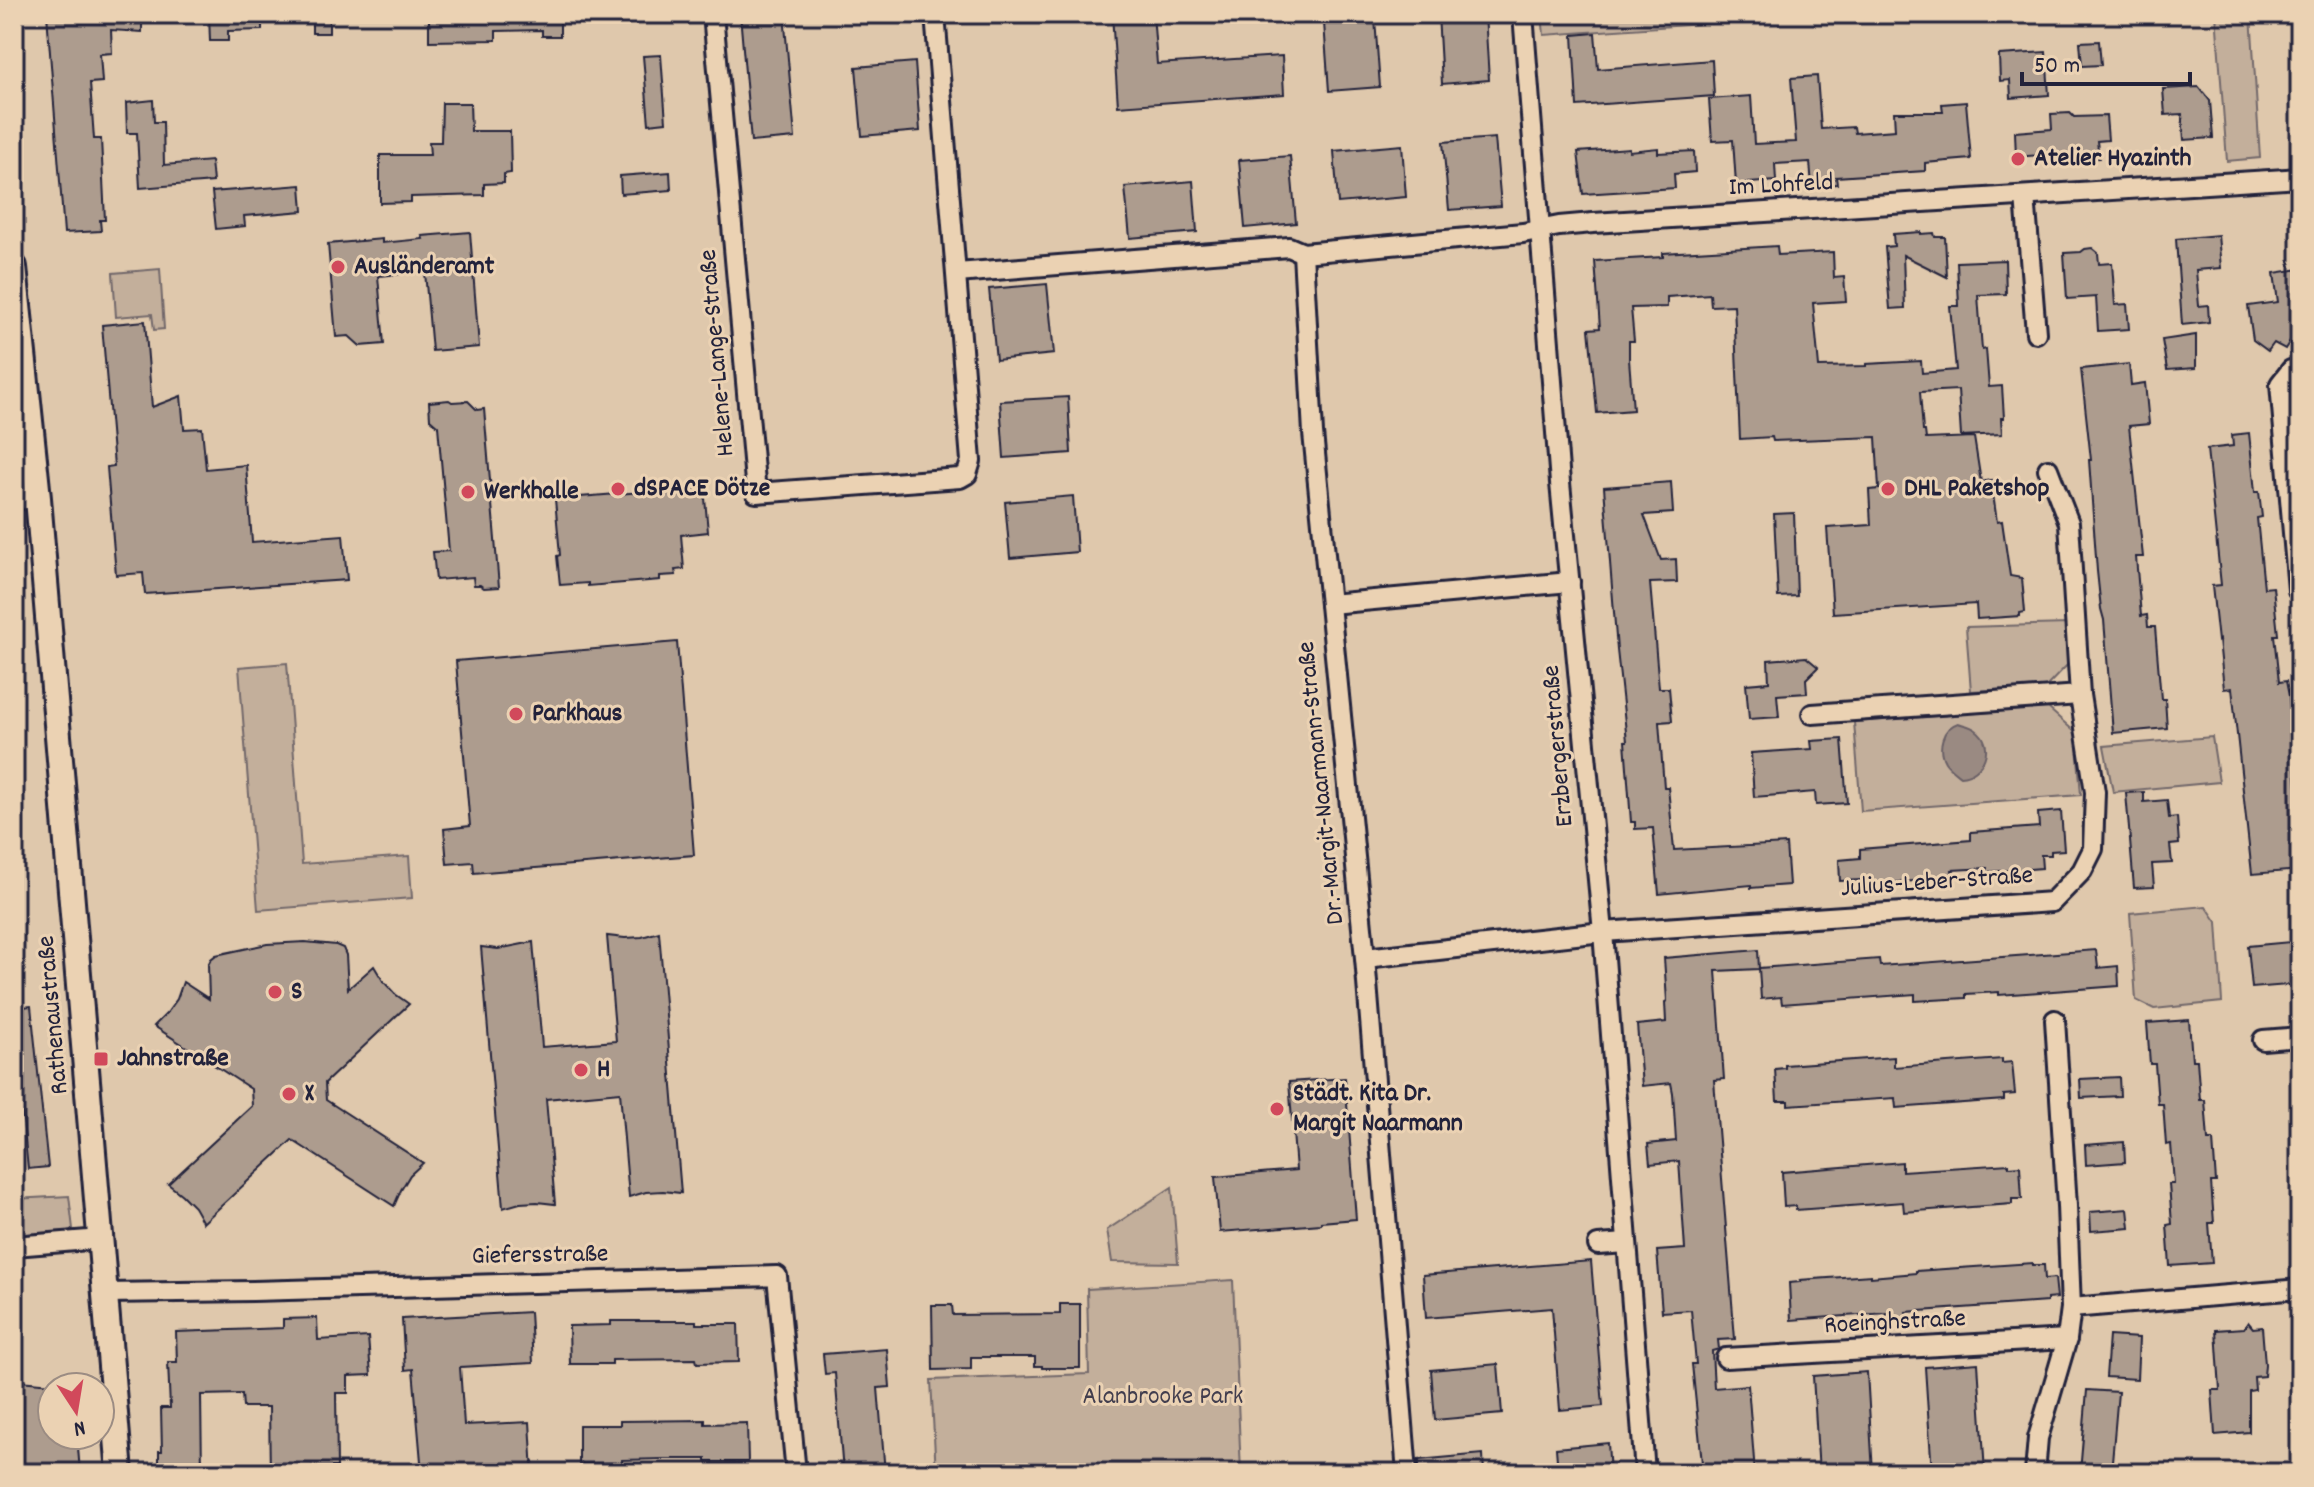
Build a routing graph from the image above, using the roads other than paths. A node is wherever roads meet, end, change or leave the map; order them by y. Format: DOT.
graph roads {
  1 [pos="713,14"];
  2 [pos="935,14"];
  3 [pos="1523,14"];
  4 [pos="2300,178"];
  5 [pos="2025,196"];
  6 [pos="1540,230"];
  7 [pos="1303,253"];
  8 [pos="14,267"];
  9 [pos="957,273"];
  10 [pos="2036,333"];
  11 [pos="2300,369"];
  12 [pos="2048,469"];
  13 [pos="26,499"];
  14 [pos="1570,582"];
  15 [pos="2300,591"];
  16 [pos="1330,604"];
  17 [pos="2080,695"];
  18 [pos="1812,714"];
  19 [pos="1603,932"];
  20 [pos="1365,958"];
  21 [pos="2055,1020"];
  22 [pos="2300,1037"];
  23 [pos="2263,1040"];
  24 [pos="101,1239"];
  25 [pos="1627,1243"];
  26 [pos="1598,1245"];
  27 [pos="14,1246"];
  28 [pos="2300,1289"];
  29 [pos="105,1293"];
  30 [pos="2071,1308"];
  31 [pos="2067,1339"];
  32 [pos="1726,1358"];
  33 [pos="120,1473"];
  34 [pos="796,1473"];
  35 [pos="1407,1473"];
  36 [pos="1645,1473"];
  37 [pos="2035,1473"];
  1 -- 9 [label="street, Helene-Lange-Straße"];
  2 -- 9 [label="street, Helene-Lange-Straße"];
  3 -- 6 [label="street, Erzbergerstraße"];
  4 -- 5 [label="street, Im Lohfeld"];
  5 -- 6 [label="street, Im Lohfeld"];
  5 -- 10 [label="street"];
  6 -- 7 [label="street"];
  6 -- 14 [label="street, Erzbergerstraße"];
  7 -- 9 [label="street"];
  7 -- 16 [label="street, Dr.-Margit-Naarmann-Straße"];
  8 -- 13 [label="street, Rathenaustraße"];
  11 -- 15 [label="street"];
  12 -- 17 [label="street, Julius-Leber-Straße"];
  13 -- 24 [label="street, Rathenaustraße"];
  14 -- 16 [label="street, Dr.-Margit-Naarmann-Straße"];
  14 -- 19 [label="street, Erzbergerstraße"];
  16 -- 20 [label="street, Dr.-Margit-Naarmann-Straße"];
  17 -- 18 [label="street"];
  17 -- 19 [label="street, Julius-Leber-Straße"];
  19 -- 20 [label="street, Dr.-Margit-Naarmann-Straße"];
  19 -- 25 [label="street, Erzbergerstraße"];
  20 -- 35 [label="street, Dr.-Margit-Naarmann-Straße"];
  21 -- 30 [label="street"];
  22 -- 23 [label="street"];
  24 -- 27 [label="street"];
  24 -- 29 [label="street, Rathenaustraße"];
  25 -- 26 [label="street"];
  25 -- 36 [label="street, Erzbergerstraße"];
  28 -- 30 [label="street"];
  29 -- 33 [label="street, Rathenaustraße"];
  29 -- 34 [label="street, Giefersstraße"];
  30 -- 31 [label="street"];
  31 -- 32 [label="street, Roeinghstraße"];
  31 -- 37 [label="street"];
}
